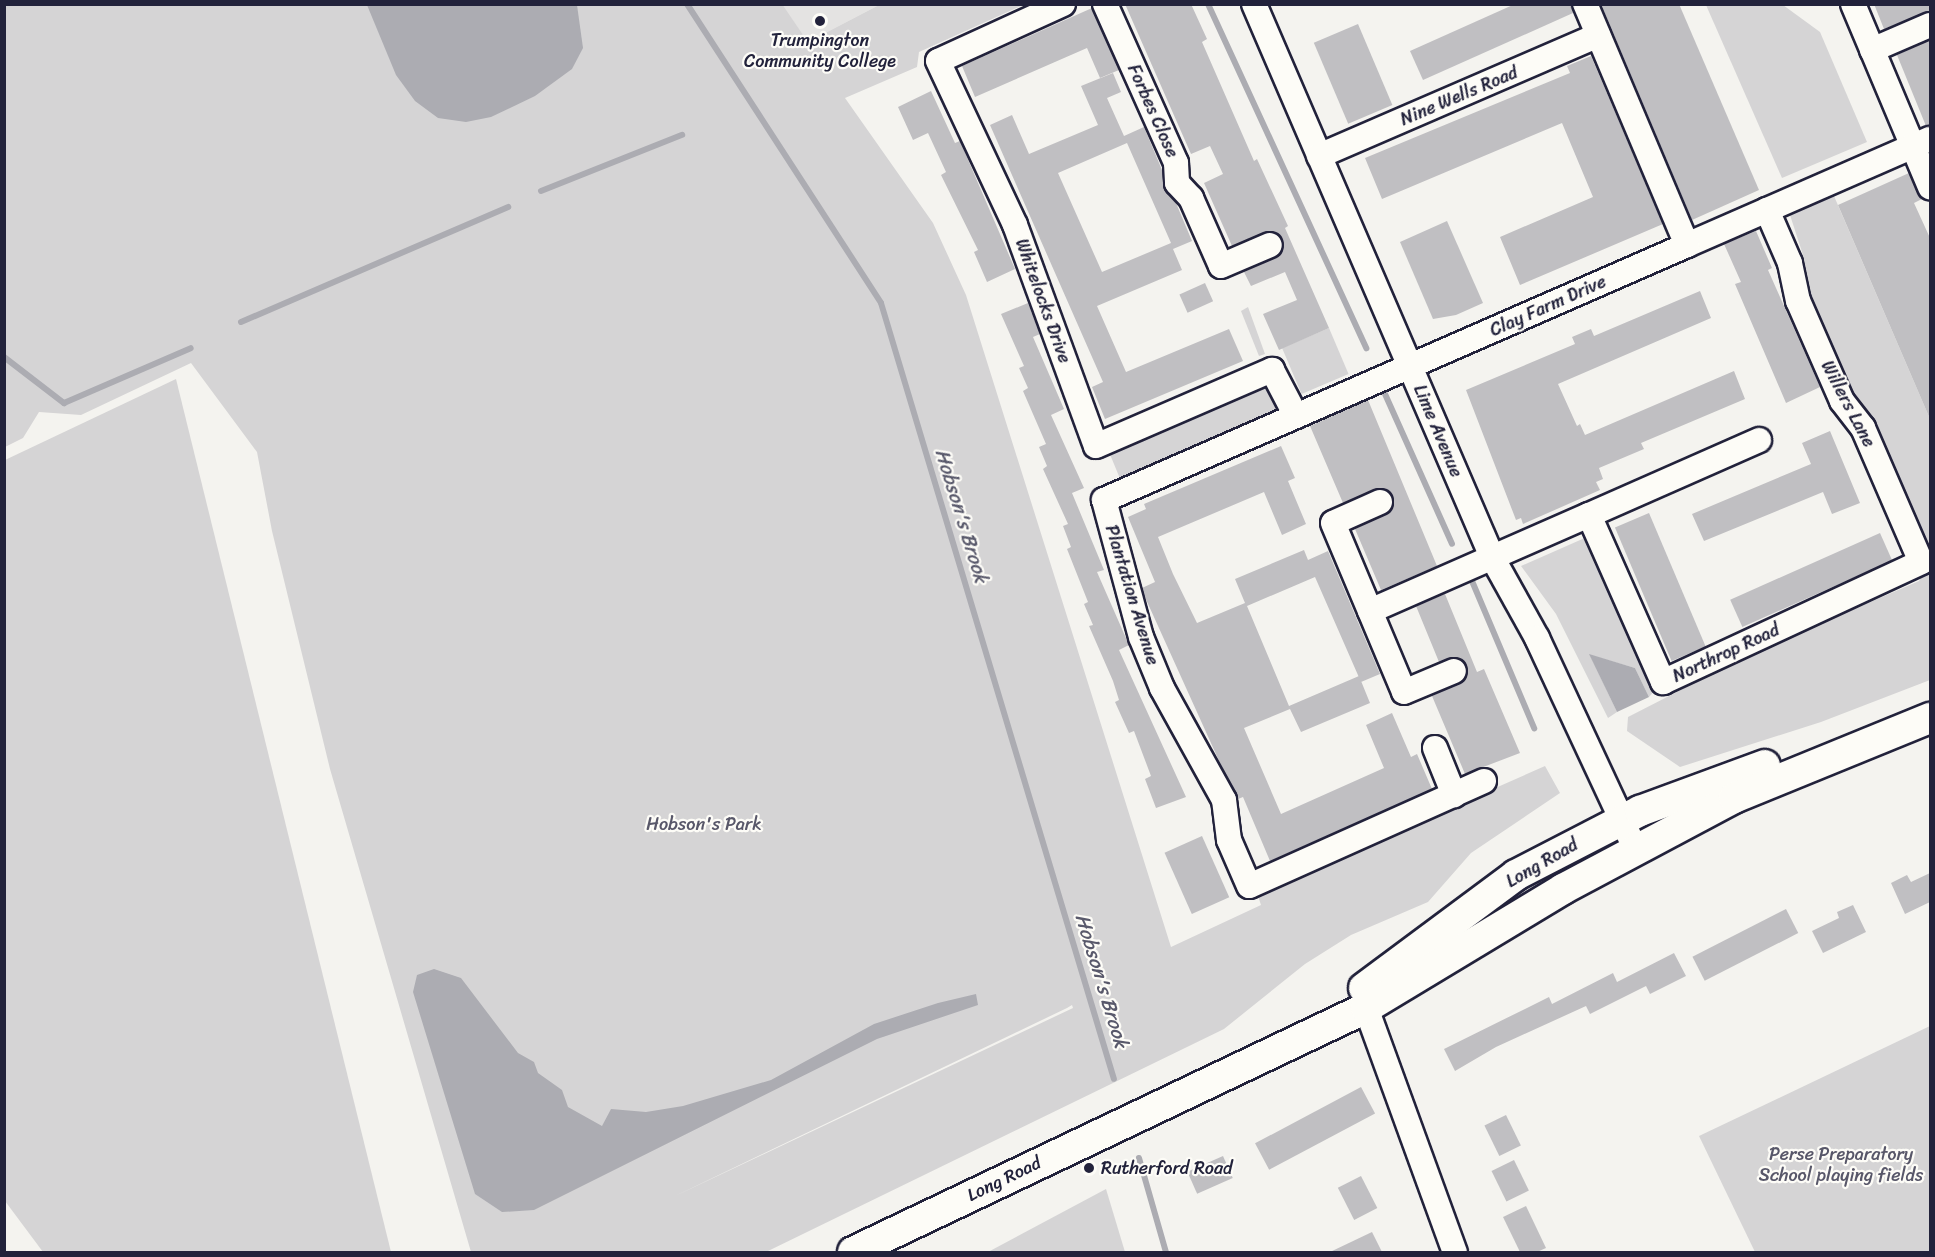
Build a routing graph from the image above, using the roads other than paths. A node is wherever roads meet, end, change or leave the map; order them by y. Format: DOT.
graph roads {
  1 [pos="1063,4"];
  2 [pos="1105,4"];
  3 [pos="1254,4"];
  4 [pos="1585,4"];
  5 [pos="1852,4"];
  6 [pos="1930,25"];
  7 [pos="1598,35"];
  8 [pos="1872,50"];
  9 [pos="1922,142"];
  10 [pos="1319,156"];
  11 [pos="1930,187"];
  12 [pos="1767,210"];
  13 [pos="1270,244"];
  14 [pos="1687,245"];
  15 [pos="1410,367"];
  16 [pos="1296,416"];
  17 [pos="1759,440"];
  18 [pos="1380,502"];
  19 [pos="1589,515"];
  20 [pos="1492,557"];
  21 [pos="1921,562"];
  22 [pos="1370,611"];
  23 [pos="1454,671"];
  24 [pos="1930,700"];
  25 [pos="1930,718"];
  26 [pos="1435,748"];
  27 [pos="1484,781"];
  28 [pos="1454,795"];
  29 [pos="1619,821"];
  30 [pos="1636,850"];
  31 [pos="1366,1008"];
  32 [pos="1156,1107"];
  33 [pos="853,1252"];
  34 [pos="1455,1252"];
  1 -- 16 [label="street, Whitelocks Drive"];
  2 -- 13 [label="street, Forbes Close"];
  3 -- 10 [label="street, Lime Avenue"];
  4 -- 7 [label="street"];
  5 -- 8 [label="street"];
  6 -- 8 [label="street"];
  7 -- 10 [label="street, Nine Wells Road"];
  7 -- 14 [label="street"];
  8 -- 9 [label="street"];
  9 -- 11 [label="street"];
  9 -- 12 [label="street, Clay Farm Drive"];
  10 -- 15 [label="street, Lime Avenue"];
  12 -- 14 [label="street, Clay Farm Drive"];
  12 -- 21 [label="street, Willers Lane"];
  14 -- 15 [label="street, Clay Farm Drive"];
  15 -- 16 [label="street, Plantation Avenue"];
  15 -- 20 [label="street, Lime Avenue"];
  16 -- 28 [label="street, Plantation Avenue"];
  17 -- 19 [label="street"];
  18 -- 22 [label="street"];
  19 -- 20 [label="street"];
  19 -- 21 [label="street, Northrop Road"];
  20 -- 22 [label="street"];
  20 -- 29 [label="street, Lime Avenue"];
  22 -- 23 [label="street"];
  24 -- 29 [label="main road, Long Road"];
  25 -- 30 [label="main road, Long Road"];
  26 -- 28 [label="street"];
  27 -- 28 [label="street, Plantation Avenue"];
  29 -- 30 [label="street, Lime Avenue"];
  29 -- 32 [label="main road, Long Road"];
  30 -- 31 [label="main road, Long Road"];
  31 -- 32 [label="main road, Long Road"];
  31 -- 34 [label="street"];
  32 -- 33 [label="main road, Long Road"];
}
